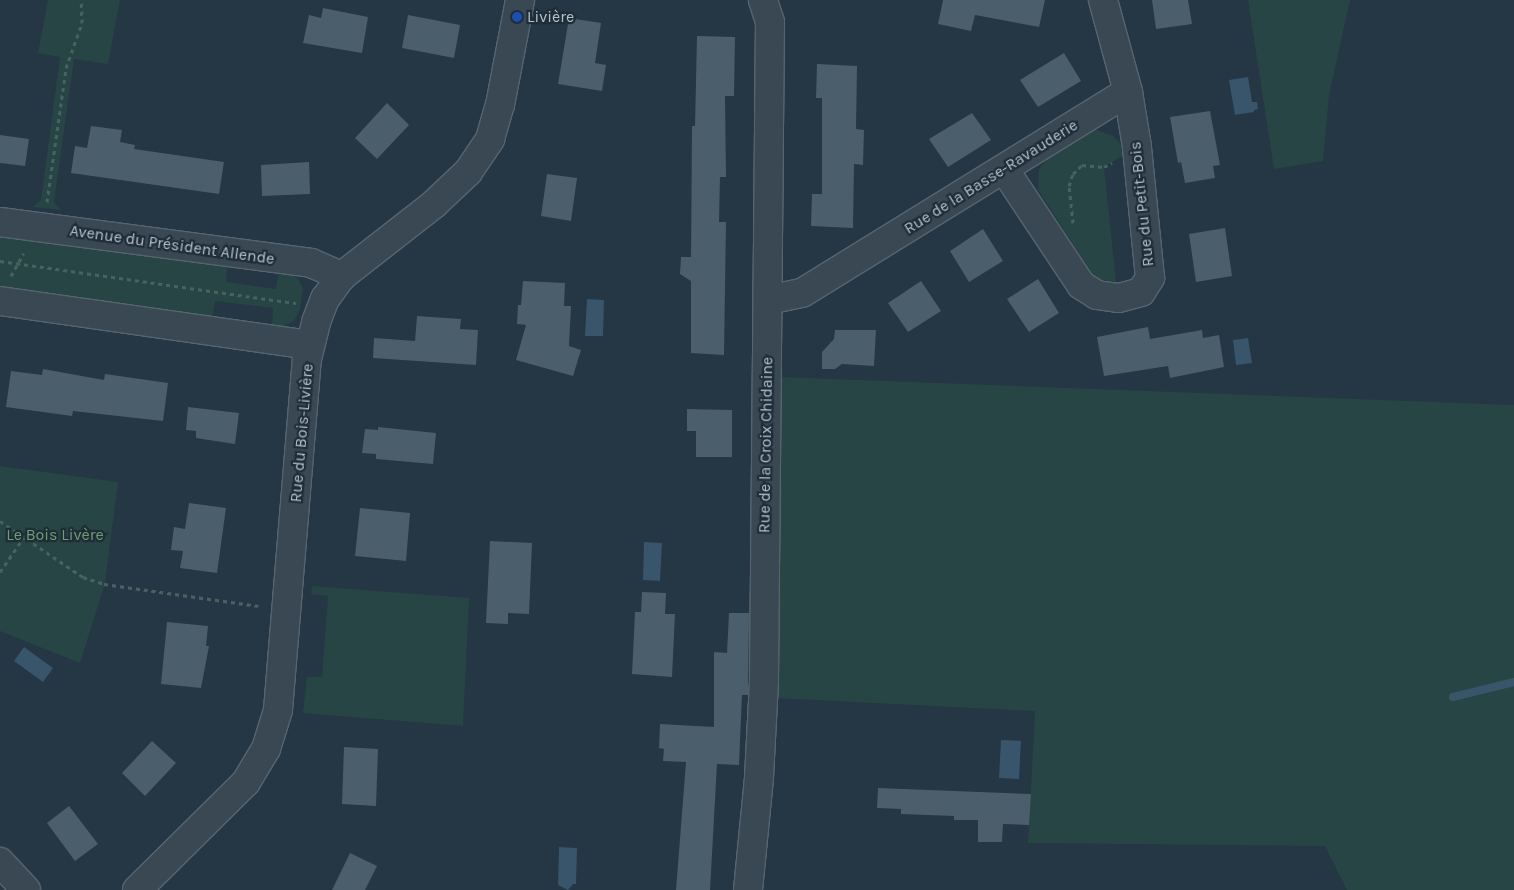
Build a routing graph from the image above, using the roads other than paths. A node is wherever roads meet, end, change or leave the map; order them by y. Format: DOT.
graph roads {
  1 [pos="520,0"];
  2 [pos="763,0"];
  3 [pos="1103,0"];
  4 [pos="1128,92"];
  5 [pos="1004,169"];
  6 [pos="0,222"];
  7 [pos="342,276"];
  8 [pos="4,290"];
  9 [pos="768,300"];
  10 [pos="309,345"];
  11 [pos="0,862"];
  12 [pos="26,890"];
  13 [pos="137,890"];
  14 [pos="748,890"];
  1 -- 7 [label="street, Rue du Bois-Livière"];
  2 -- 9 [label="street, Rue de la Croix Chidaine"];
  3 -- 4 [label="street"];
  4 -- 5 [label="street, Rue de la Basse-Ravauderie"];
  4 -- 5 [label="street, Rue du Petit-Bois"];
  5 -- 9 [label="street, Rue de la Basse-Ravauderie"];
  6 -- 7 [label="street, Avenue du Président Allende"];
  7 -- 10 [label="street, Rue du Bois-Livière"];
  8 -- 10 [label="street"];
  9 -- 14 [label="street, Rue de la Croix Chidaine"];
  10 -- 13 [label="street, Rue du Bois-Livière"];
  11 -- 12 [label="street"];
}
